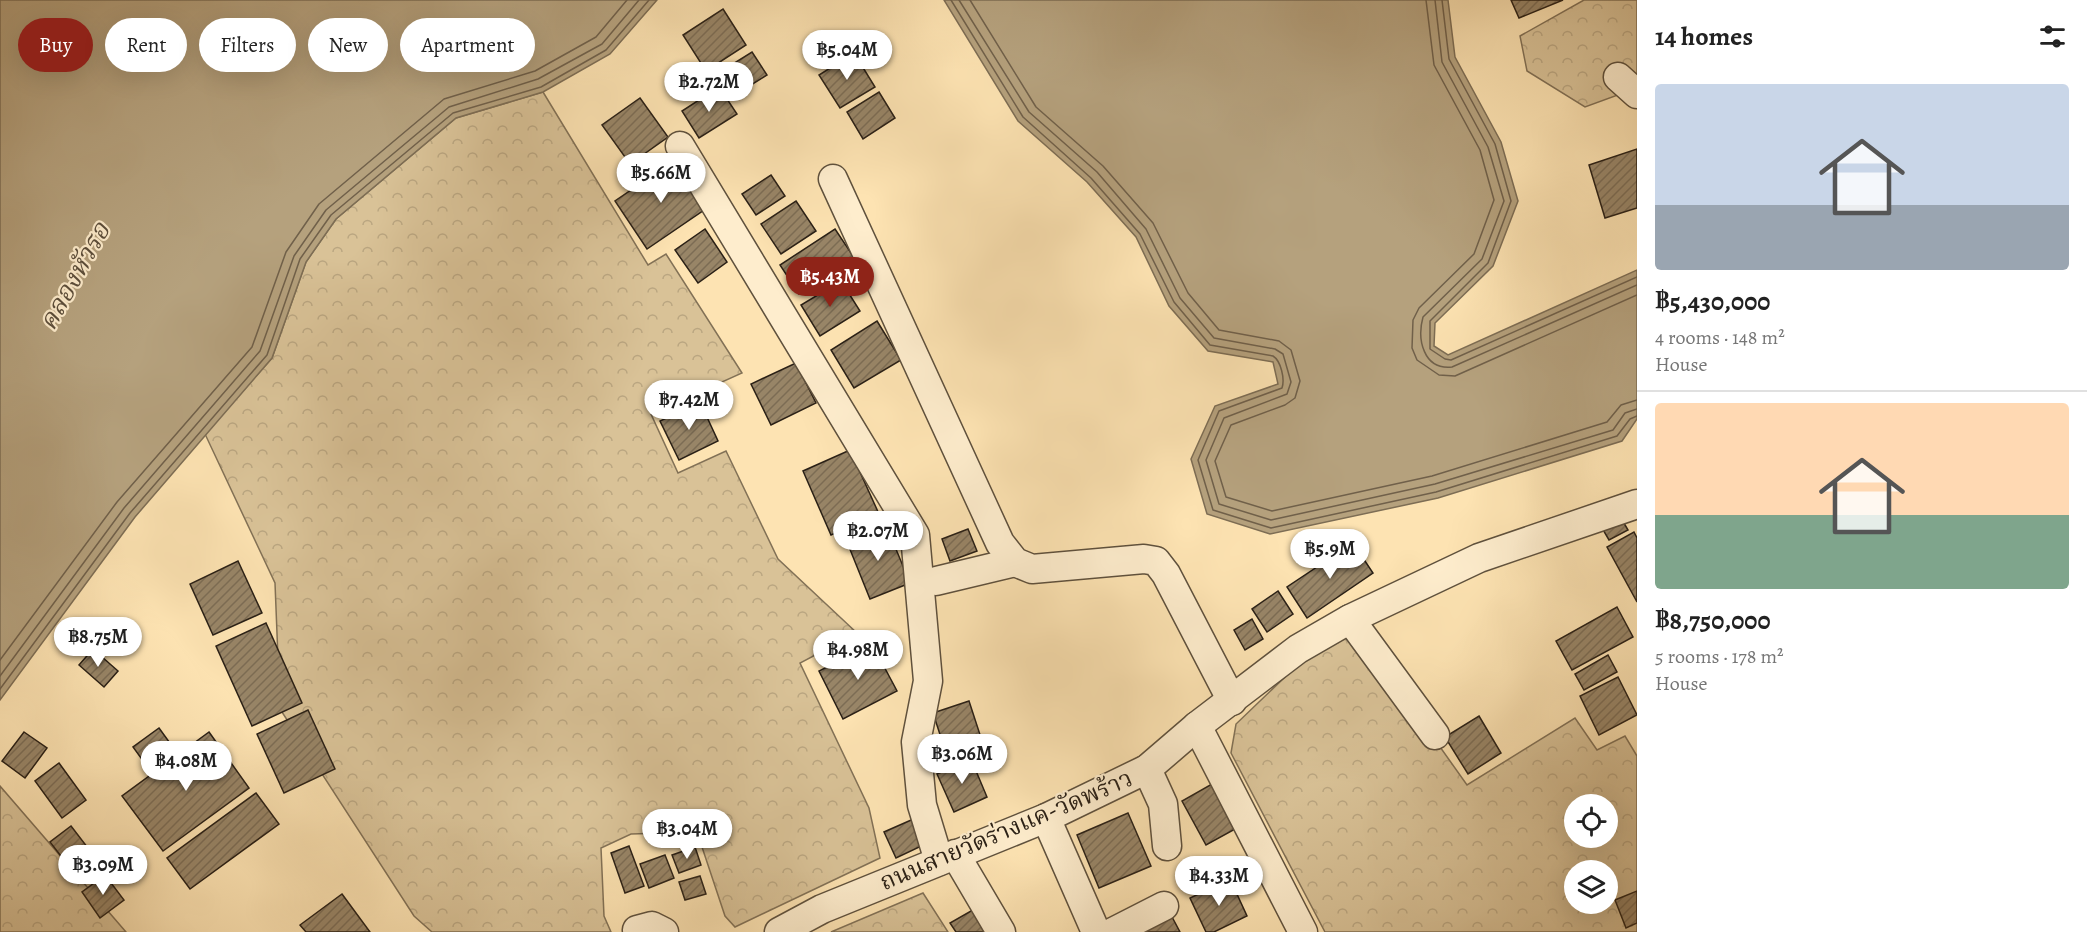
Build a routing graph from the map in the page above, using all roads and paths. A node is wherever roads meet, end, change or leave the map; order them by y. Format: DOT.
graph roads {
  1 [pos="680,146"];
  2 [pos="833,179"];
  3 [pos="1634,513"];
  4 [pos="1015,562"];
  5 [pos="936,581"];
  6 [pos="1350,619"];
  7 [pos="1232,701"];
  8 [pos="1197,726"];
  9 [pos="1435,735"];
  10 [pos="1147,768"];
  11 [pos="1046,818"];
  12 [pos="1167,846"];
  13 [pos="947,857"];
  14 [pos="1164,906"];
  15 [pos="779,932"];
  16 [pos="1001,932"];
  17 [pos="1096,932"];
  18 [pos="1113,932"];
  19 [pos="1303,932"];
  1 -- 13 [label="street"];
  2 -- 4 [label="street"];
  3 -- 6 [label="street, ถนนสายวัดร่างแค-วัดพร้าว"];
  4 -- 5 [label="street"];
  4 -- 7 [label="street"];
  6 -- 7 [label="street, ถนนสายวัดร่างแค-วัดพร้าว"];
  6 -- 9 [label="street"];
  7 -- 8 [label="street, ถนนสายวัดร่างแค-วัดพร้าว"];
  8 -- 10 [label="street, ถนนสายวัดร่างแค-วัดพร้าว"];
  8 -- 19 [label="street"];
  10 -- 11 [label="street, ถนนสายวัดร่างแค-วัดพร้าว"];
  10 -- 12 [label="street"];
  11 -- 13 [label="street, ถนนสายวัดร่างแค-วัดพร้าว"];
  11 -- 17 [label="street"];
  13 -- 15 [label="street, ถนนสายวัดร่างแค-วัดพร้าว"];
  13 -- 16 [label="street"];
  14 -- 18 [label="street"];
}
